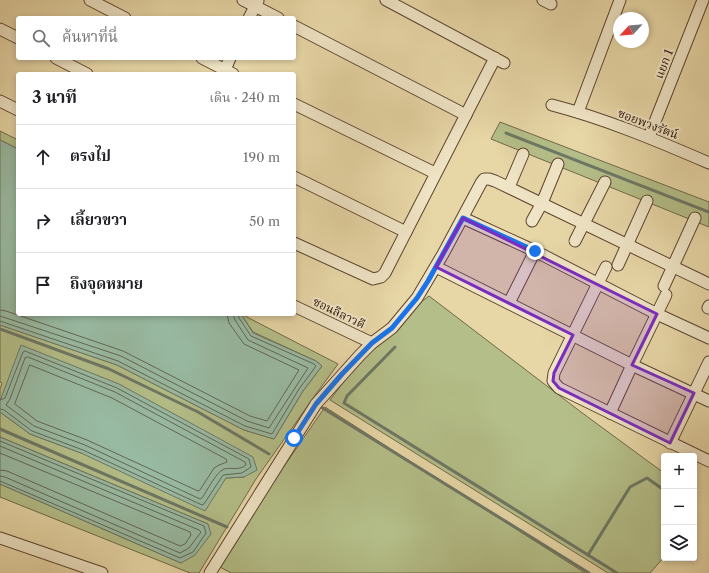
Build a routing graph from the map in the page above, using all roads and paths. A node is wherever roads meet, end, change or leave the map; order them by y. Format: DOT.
graph roads {
  1 [pos="90,0"];
  2 [pos="243,0"];
  3 [pos="386,0"];
  4 [pos="620,0"];
  5 [pos="703,0"];
  6 [pos="256,3"];
  7 [pos="121,16"];
  8 [pos="250,16"];
  9 [pos="275,16"];
  10 [pos="296,27"];
  11 [pos="0,29"];
  12 [pos="16,37"];
  13 [pos="60,60"];
  14 [pos="206,60"];
  15 [pos="230,60"];
  16 [pos="84,72"];
  17 [pos="229,72"];
  18 [pos="0,101"];
  19 [pos="296,105"];
  20 [pos="552,105"];
  21 [pos="16,109"];
  22 [pos="578,112"];
  23 [pos="466,115"];
  24 [pos="649,137"];
  25 [pos="523,154"];
  26 [pos="709,163"];
  27 [pos="558,164"];
  28 [pos="435,173"];
  29 [pos="296,178"];
  30 [pos="605,182"];
  31 [pos="509,187"];
  32 [pos="647,201"];
  33 [pos="542,202"];
  34 [pos="463,218"];
  35 [pos="695,218"];
  36 [pos="532,221"];
  37 [pos="584,224"];
  38 [pos="406,232"];
  39 [pos="575,241"];
  40 [pos="296,244"];
  41 [pos="628,246"];
  42 [pos="535,251"];
  43 [pos="618,265"];
  44 [pos="436,266"];
  45 [pos="673,266"];
  46 [pos="606,267"];
  47 [pos="597,283"];
  48 [pos="709,284"];
  49 [pos="509,303"];
  50 [pos="296,307"];
  51 [pos="657,314"];
  52 [pos="573,335"];
  53 [pos="709,338"];
  54 [pos="372,343"];
  55 [pos="709,362"];
  56 [pos="632,365"];
  57 [pos="694,393"];
  58 [pos="709,401"];
  59 [pos="610,413"];
  60 [pos="670,443"];
  61 [pos="709,461"];
  62 [pos="0,538"];
  63 [pos="102,573"];
  64 [pos="210,573"];
  1 -- 7 [label="street"];
  2 -- 6 [label="street"];
  3 -- 23 [label="street"];
  4 -- 22 [label="street"];
  5 -- 24 [label="street, แยก 1"];
  6 -- 8 [label="street"];
  6 -- 9 [label="street"];
  10 -- 23 [label="street"];
  11 -- 12 [label="street"];
  13 -- 16 [label="street"];
  14 -- 17 [label="street"];
  15 -- 17 [label="street"];
  18 -- 21 [label="street"];
  19 -- 28 [label="street"];
  20 -- 22 [label="street, ซอยพวงรัตน์"];
  22 -- 24 [label="street, ซอยพวงรัตน์"];
  23 -- 28 [label="street"];
  24 -- 26 [label="street, ซอยพวงรัตน์"];
  25 -- 31 [label="street"];
  27 -- 33 [label="street"];
  28 -- 38 [label="street"];
  29 -- 38 [label="street"];
  30 -- 37 [label="street"];
  31 -- 33 [label="street"];
  31 -- 34 [label="street"];
  32 -- 41 [label="street"];
  33 -- 36 [label="street"];
  33 -- 37 [label="street"];
  34 -- 42 [label="street"];
  34 -- 44 [label="street"];
  35 -- 45 [label="street"];
  37 -- 39 [label="street"];
  37 -- 41 [label="street"];
  38 -- 40 [label="street"];
  41 -- 43 [label="street"];
  41 -- 45 [label="street"];
  42 -- 47 [label="street"];
  42 -- 49 [label="street"];
  44 -- 49 [label="street"];
  44 -- 54 [label="street"];
  45 -- 48 [label="street"];
  45 -- 51 [label="street"];
  46 -- 47 [label="street"];
  47 -- 51 [label="street"];
  47 -- 52 [label="street"];
  49 -- 52 [label="street"];
  50 -- 54 [label="street, ซอนลีลาวดี"];
  51 -- 53 [label="street"];
  51 -- 56 [label="street"];
  52 -- 56 [label="street"];
  52 -- 59 [label="street"];
  54 -- 64 [label="street"];
  55 -- 57 [label="street"];
  56 -- 57 [label="street"];
  56 -- 59 [label="street"];
  57 -- 58 [label="street"];
  57 -- 60 [label="street"];
  59 -- 60 [label="street"];
  60 -- 61 [label="street"];
  62 -- 63 [label="street"];
}
